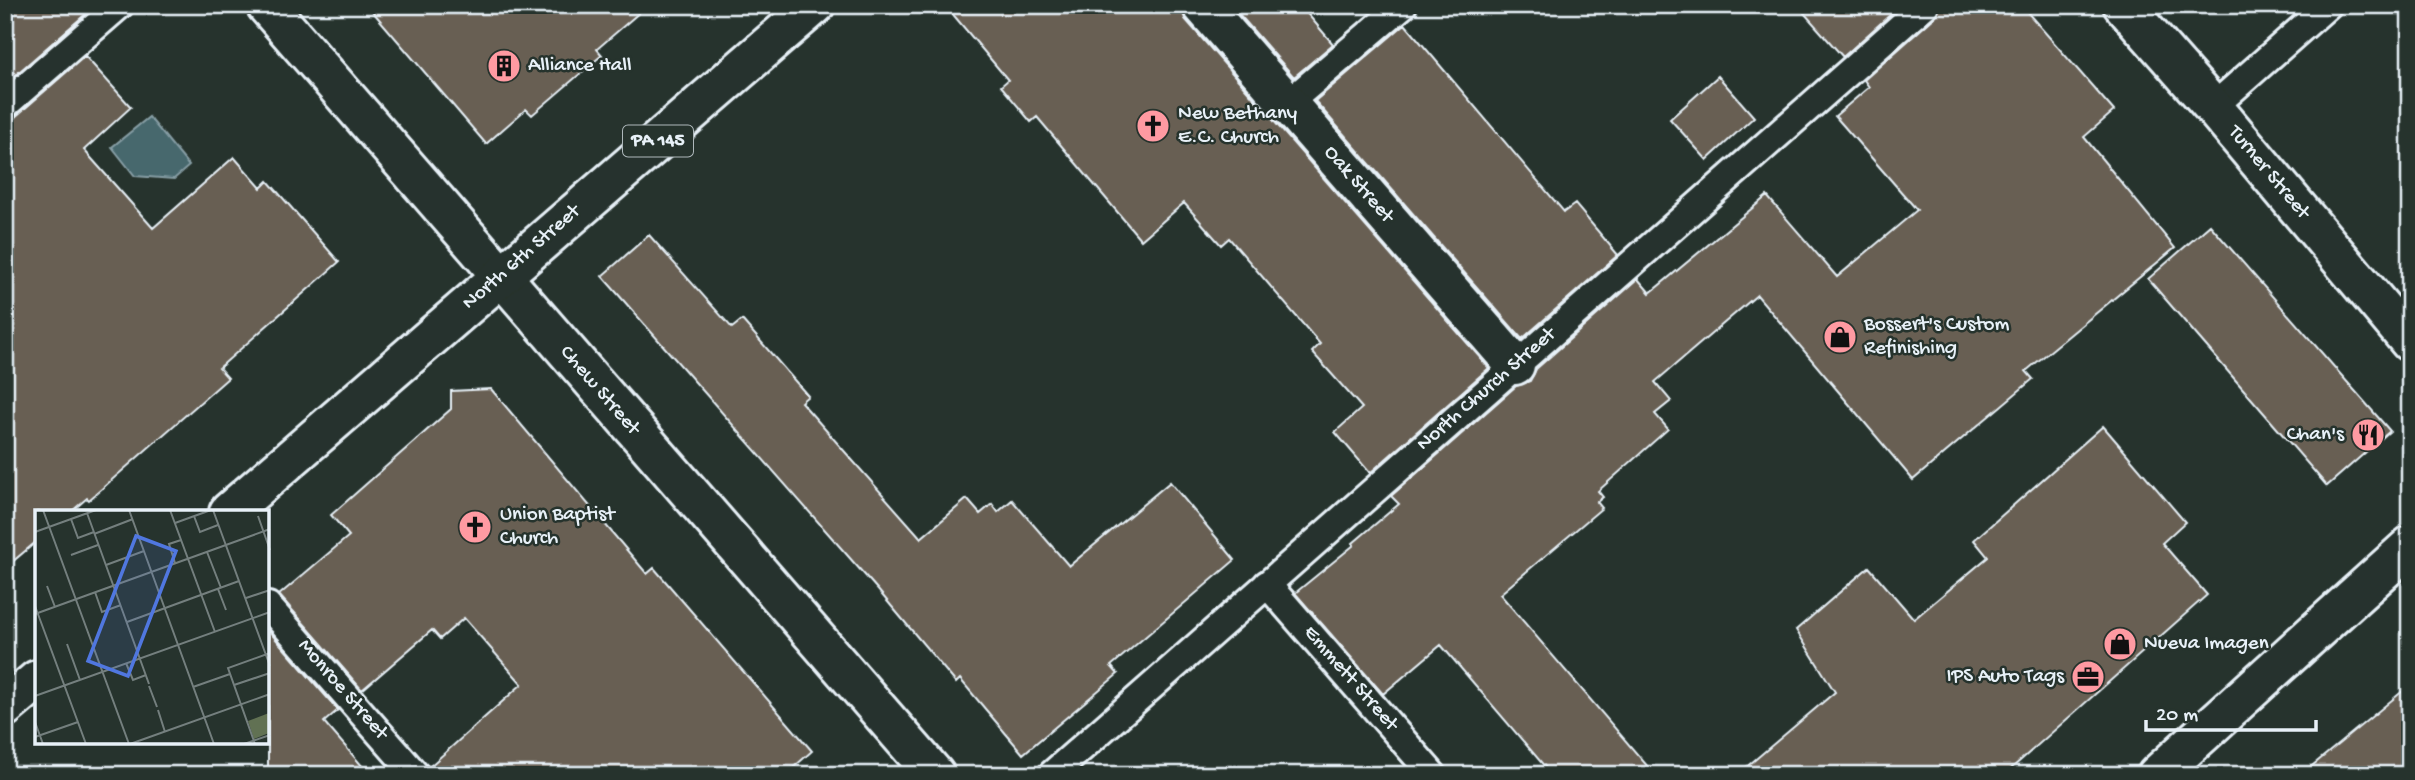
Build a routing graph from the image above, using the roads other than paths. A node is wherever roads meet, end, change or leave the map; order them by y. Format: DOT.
graph roads {
  1 [pos="120,5"];
  2 [pos="266,5"];
  3 [pos="815,5"];
  4 [pos="1202,5"];
  5 [pos="1403,5"];
  6 [pos="1925,5"];
  7 [pos="2123,5"];
  8 [pos="2328,5"];
  9 [pos="1287,104"];
  10 [pos="5,105"];
  11 [pos="2213,107"];
  12 [pos="500,277"];
  13 [pos="2410,342"];
  14 [pos="1515,365"];
  15 [pos="231,510"];
  16 [pos="2410,547"];
  17 [pos="1267,584"];
  18 [pos="270,608"];
  19 [pos="35,682"];
  20 [pos="5,707"];
  21 [pos="416,775"];
  22 [pos="935,775"];
  23 [pos="1051,775"];
  24 [pos="1433,775"];
  25 [pos="2157,775"];
  1 -- 10 [label="lane"];
  2 -- 12 [label="street, Chew Street"];
  3 -- 12 [label="street, North 6th Street / PA 145"];
  4 -- 9 [label="street, Oak Street"];
  5 -- 9 [label="lane"];
  6 -- 14 [label="lane, North Church Street"];
  7 -- 11 [label="street, Turner Street"];
  8 -- 11 [label="lane"];
  9 -- 14 [label="street, Oak Street"];
  11 -- 13 [label="street, Turner Street"];
  12 -- 15 [label="street, North 6th Street / PA 145"];
  12 -- 22 [label="street, Chew Street"];
  14 -- 17 [label="lane, North Church Street"];
  16 -- 25 [label="street"];
  17 -- 23 [label="lane, North Church Street"];
  17 -- 24 [label="lane, Emmett Street"];
  18 -- 21 [label="lane, Monroe Street"];
  19 -- 20 [label="street"];
}
